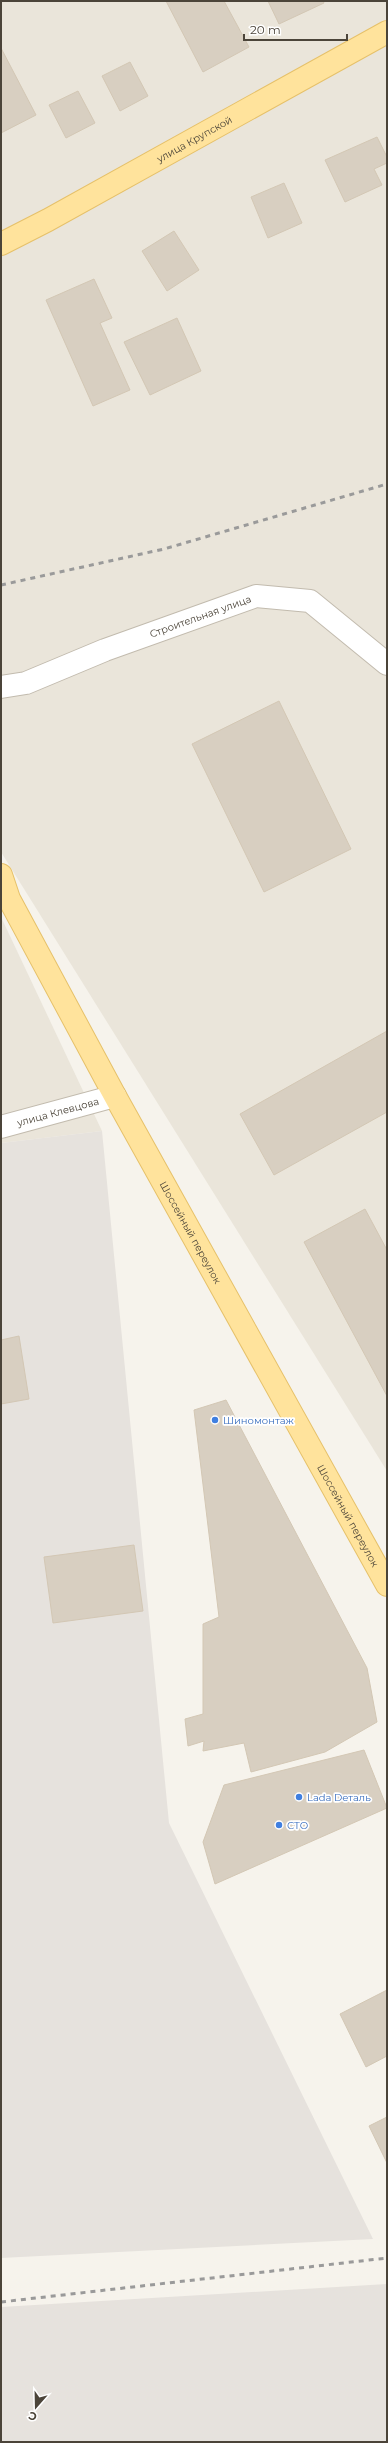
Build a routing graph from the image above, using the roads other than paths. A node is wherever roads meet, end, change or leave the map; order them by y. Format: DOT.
graph roads {
  1 [pos="387,32"];
  2 [pos="1,244"];
  3 [pos="387,664"];
  4 [pos="1,687"];
  5 [pos="1,875"];
  6 [pos="115,1096"];
  7 [pos="1,1127"];
  8 [pos="387,1585"];
  1 -- 2 [label="main road, улица Крупской"];
  3 -- 4 [label="street, Строительная улица"];
  5 -- 6 [label="main road, Шоссейный переулок"];
  6 -- 7 [label="street, улица Клевцова"];
  6 -- 8 [label="main road, Шоссейный переулок"];
}
